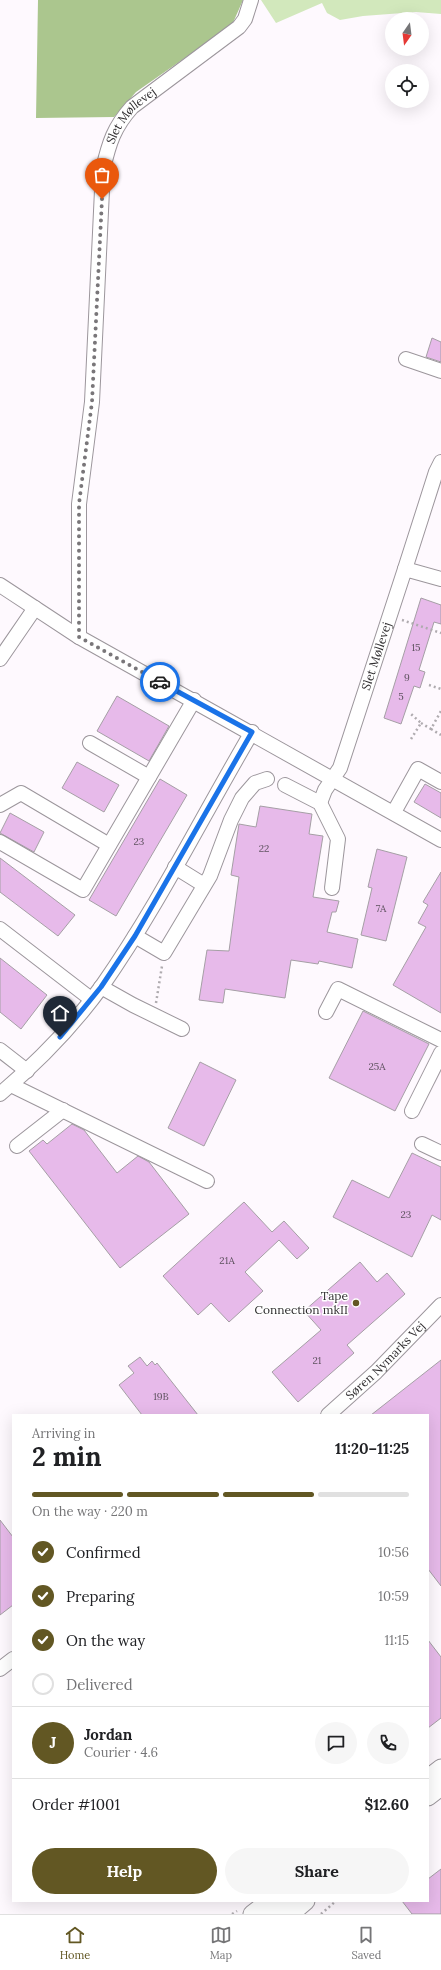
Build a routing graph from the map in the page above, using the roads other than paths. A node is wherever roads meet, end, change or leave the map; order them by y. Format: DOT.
graph roads {
  1 [pos="251,0"];
  2 [pos="406,359"];
  3 [pos="441,371"];
  4 [pos="441,462"];
  5 [pos="405,569"];
  6 [pos="441,578"];
  7 [pos="0,585"];
  8 [pos="35,608"];
  9 [pos="79,637"];
  10 [pos="0,659"];
  11 [pos="194,700"];
  12 [pos="252,732"];
  13 [pos="90,743"];
  14 [pos="149,778"];
  15 [pos="332,778"];
  16 [pos="267,779"];
  17 [pos="441,782"];
  18 [pos="285,785"];
  19 [pos="320,803"];
  20 [pos="0,805"];
  21 [pos="394,812"];
  22 [pos="441,840"];
  23 [pos="0,842"];
  24 [pos="109,845"];
  25 [pos="174,867"];
  26 [pos="204,885"];
  27 [pos="332,888"];
  28 [pos="0,929"];
  29 [pos="135,936"];
  30 [pos="101,987"];
  31 [pos="91,999"];
  32 [pos="326,1012"];
  33 [pos="182,1029"];
  34 [pos="441,1040"];
  35 [pos="0,1050"];
  36 [pos="441,1053"];
  37 [pos="27,1072"];
  38 [pos="11,1085"];
  39 [pos="0,1094"];
  40 [pos="63,1110"];
  41 [pos="412,1111"];
  42 [pos="422,1144"];
  43 [pos="17,1146"];
  44 [pos="441,1153"];
  45 [pos="207,1181"];
  46 [pos="440,1308"];
  47 [pos="329,1414"];
  48 [pos="12,1660"];
  49 [pos="0,1668"];
  50 [pos="441,1768"];
  51 [pos="429,1777"];
  52 [pos="441,1787"];
  53 [pos="429,1797"];
  54 [pos="268,1902"];
  55 [pos="286,1902"];
  56 [pos="305,1902"];
  57 [pos="252,1914"];
  58 [pos="273,1914"];
  59 [pos="291,1914"];
  1 -- 9 [label="street, Slet Møllevej"];
  2 -- 3 [label="street"];
  4 -- 5 [label="street, Slet Møllevej"];
  5 -- 6 [label="street"];
  5 -- 15 [label="street, Slet Møllevej"];
  7 -- 8 [label="street"];
  8 -- 9 [label="street"];
  8 -- 10 [label="street"];
  9 -- 11 [label="street"];
  11 -- 12 [label="street"];
  11 -- 14 [label="street"];
  12 -- 15 [label="street"];
  12 -- 25 [label="street"];
  13 -- 14 [label="street"];
  14 -- 24 [label="street"];
  15 -- 19 [label="street, Slet Møllevej"];
  15 -- 21 [label="street"];
  16 -- 26 [label="street"];
  17 -- 21 [label="street"];
  18 -- 19 [label="street"];
  19 -- 27 [label="street"];
  20 -- 24 [label="street"];
  21 -- 22 [label="street"];
  23 -- 24 [label="street"];
  25 -- 26 [label="street"];
  25 -- 29 [label="street"];
  26 -- 29 [label="street"];
  28 -- 31 [label="street"];
  29 -- 30 [label="street"];
  30 -- 31 [label="street"];
  30 -- 33 [label="street"];
  31 -- 37 [label="street"];
  32 -- 34 [label="street"];
  35 -- 37 [label="street"];
  36 -- 41 [label="street"];
  37 -- 38 [label="street"];
  38 -- 39 [label="street"];
  38 -- 40 [label="street"];
  40 -- 43 [label="street"];
  40 -- 45 [label="street"];
  42 -- 44 [label="street"];
  46 -- 47 [label="street, Søren Nymarks Vej"];
  48 -- 49 [label="street"];
  50 -- 51 [label="main road"];
  52 -- 53 [label="main road"];
  54 -- 57 [label="main road"];
  55 -- 58 [label="main road"];
  56 -- 59 [label="main road"];
}
